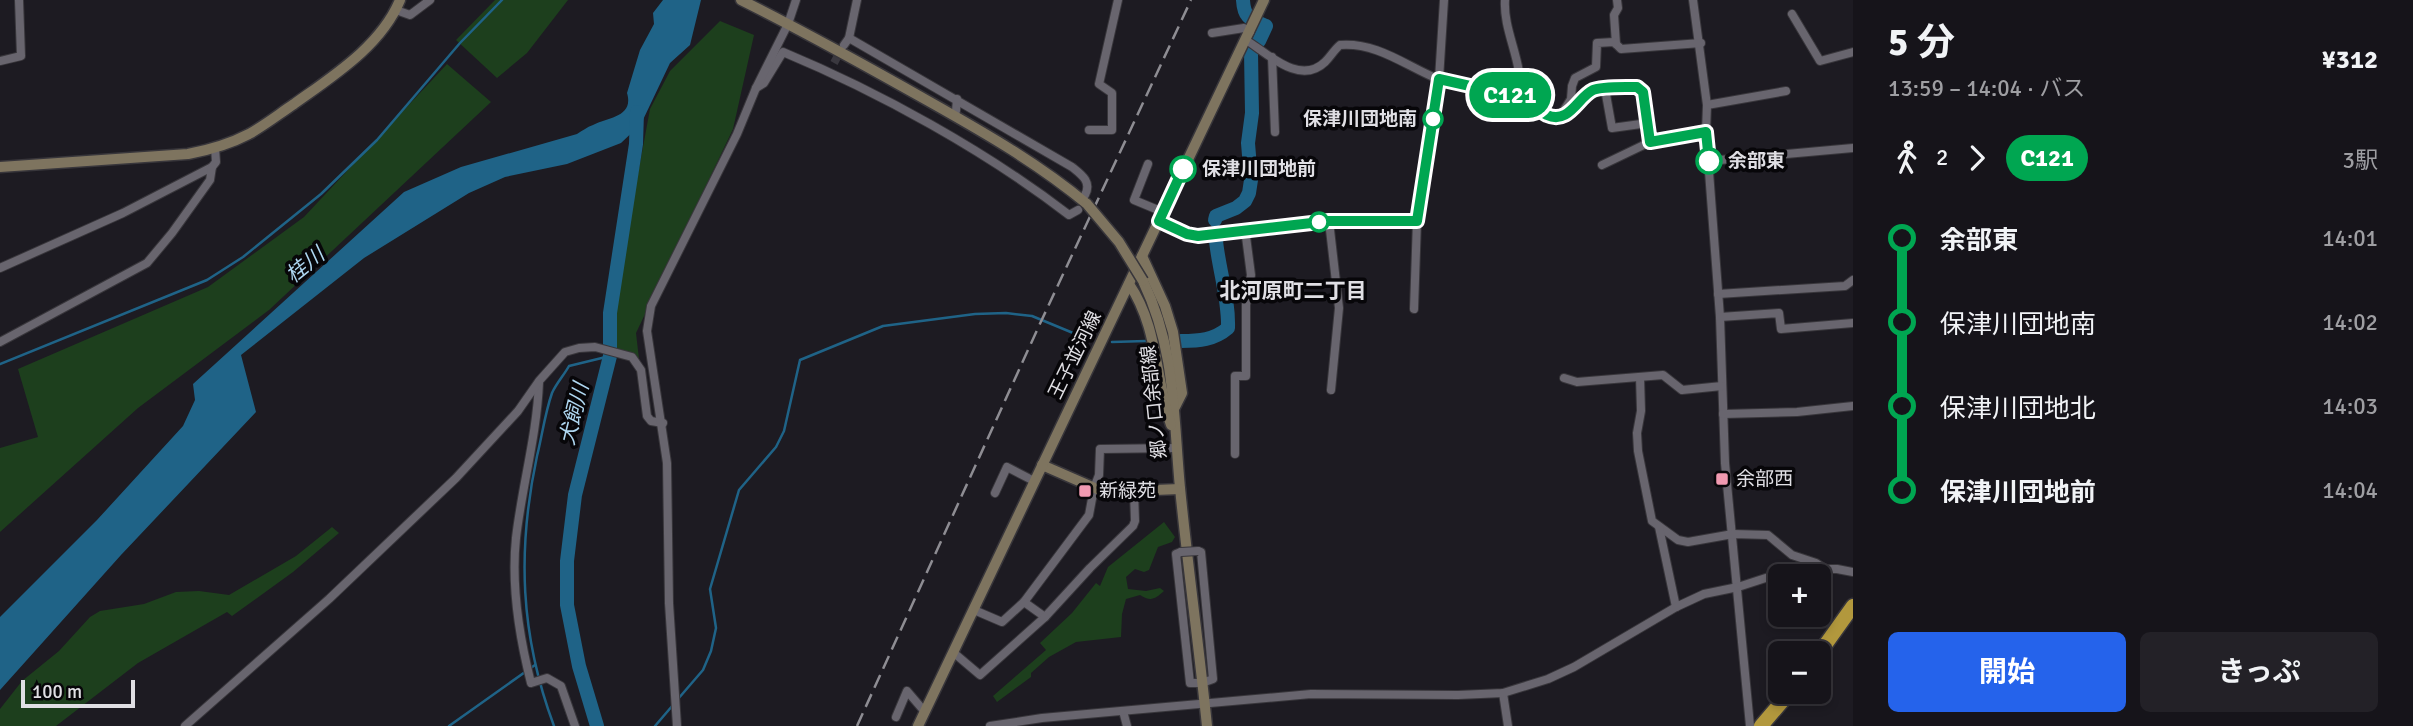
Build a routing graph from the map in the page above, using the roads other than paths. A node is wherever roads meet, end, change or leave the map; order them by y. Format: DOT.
graph roads {
  1 [pos="19,0"];
  2 [pos="430,0"];
  3 [pos="741,0"];
  4 [pos="796,0"];
  5 [pos="857,0"];
  6 [pos="1118,0"];
  7 [pos="1264,0"];
  8 [pos="1444,0"];
  9 [pos="1505,0"];
  10 [pos="1617,0"];
  11 [pos="1693,0"];
  12 [pos="398,5"];
  13 [pos="1792,14"];
  14 [pos="788,24"];
  15 [pos="1212,33"];
  16 [pos="1249,34"];
  17 [pos="1700,43"];
  18 [pos="1616,44"];
  19 [pos="1853,52"];
  20 [pos="1272,57"];
  21 [pos="0,61"];
  22 [pos="834,63"];
  23 [pos="829,71"];
  24 [pos="1439,79"];
  25 [pos="756,88"];
  26 [pos="1605,89"];
  27 [pos="1786,91"];
  28 [pos="1519,97"];
  29 [pos="957,99"];
  30 [pos="1707,105"];
  31 [pos="956,111"];
  32 [pos="1561,115"];
  33 [pos="1648,122"];
  34 [pos="955,127"];
  35 [pos="1089,130"];
  36 [pos="1275,132"];
  37 [pos="1706,132"];
  38 [pos="953,138"];
  39 [pos="1650,142"];
  40 [pos="215,148"];
  41 [pos="1853,148"];
  42 [pos="1709,161"];
  43 [pos="1148,164"];
  44 [pos="1602,165"];
  45 [pos="0,167"];
  46 [pos="212,167"];
  47 [pos="1083,203"];
  48 [pos="1161,217"];
  49 [pos="1329,221"];
  50 [pos="1417,221"];
  51 [pos="1245,229"];
  52 [pos="1142,256"];
  53 [pos="0,268"];
  54 [pos="1853,280"];
  55 [pos="1129,284"];
  56 [pos="1718,294"];
  57 [pos="1414,309"];
  58 [pos="1720,317"];
  59 [pos="1853,323"];
  60 [pos="0,342"];
  61 [pos="1640,377"];
  62 [pos="1564,378"];
  63 [pos="539,381"];
  64 [pos="1722,386"];
  65 [pos="1331,390"];
  66 [pos="1853,406"];
  67 [pos="1174,409"];
  68 [pos="1723,414"];
  69 [pos="663,423"];
  70 [pos="1177,444"];
  71 [pos="1235,454"];
  72 [pos="1042,465"];
  73 [pos="1034,481"];
  74 [pos="1094,488"];
  75 [pos="1180,489"];
  76 [pos="1134,492"];
  77 [pos="995,493"];
  78 [pos="1659,527"];
  79 [pos="1733,534"];
  80 [pos="1818,564"];
  81 [pos="1831,570"];
  82 [pos="1853,572"];
  83 [pos="1768,577"];
  84 [pos="1738,587"];
  85 [pos="1024,602"];
  86 [pos="1853,606"];
  87 [pos="1676,607"];
  88 [pos="974,610"];
  89 [pos="1045,617"];
  90 [pos="1828,641"];
  91 [pos="954,653"];
  92 [pos="1202,683"];
  93 [pos="1503,693"];
  94 [pos="1205,704"];
  95 [pos="1780,704"];
  96 [pos="1123,711"];
  97 [pos="925,712"];
  98 [pos="896,717"];
  99 [pos="1006,724"];
  100 [pos="185,726"];
  101 [pos="575,726"];
  102 [pos="677,726"];
  103 [pos="918,726"];
  104 [pos="990,726"];
  105 [pos="1126,726"];
  106 [pos="1207,726"];
  107 [pos="1508,726"];
  108 [pos="1750,726"];
  109 [pos="1761,726"];
  1 -- 21 [label="street"];
  2 -- 12 [label="street"];
  3 -- 14 [label="main road, 郷ノ口余部線"];
  4 -- 14 [label="street"];
  5 -- 29 [label="street"];
  6 -- 35 [label="street"];
  7 -- 16 [label="main road, 王子並河線"];
  8 -- 24 [label="street"];
  9 -- 28 [label="street"];
  10 -- 18 [label="street"];
  11 -- 17 [label="street"];
  12 -- 40 [label="main road"];
  13 -- 19 [label="street"];
  14 -- 25 [label="street"];
  14 -- 47 [label="main road, 郷ノ口余部線"];
  15 -- 16 [label="street"];
  16 -- 20 [label="street"];
  16 -- 48 [label="main road, 王子並河線"];
  17 -- 18 [label="street"];
  17 -- 30 [label="street"];
  18 -- 32 [label="street"];
  20 -- 24 [label="street"];
  20 -- 36 [label="street"];
  22 -- 23 [label="street"];
  23 -- 25 [label="street"];
  23 -- 38 [label="street"];
  24 -- 28 [label="street"];
  24 -- 50 [label="street"];
  25 -- 69 [label="street"];
  26 -- 32 [label="street"];
  26 -- 33 [label="street"];
  26 -- 33 [label="street"];
  27 -- 30 [label="street"];
  28 -- 32 [label="street"];
  29 -- 31 [label="street"];
  29 -- 47 [label="street"];
  30 -- 37 [label="street"];
  33 -- 39 [label="street"];
  34 -- 38 [label="street"];
  37 -- 39 [label="street"];
  37 -- 42 [label="street"];
  38 -- 47 [label="street"];
  39 -- 44 [label="street"];
  40 -- 45 [label="main road"];
  40 -- 46 [label="street"];
  41 -- 42 [label="street"];
  42 -- 56 [label="street"];
  43 -- 48 [label="street"];
  46 -- 53 [label="street"];
  46 -- 60 [label="street"];
  47 -- 67 [label="main road, 郷ノ口余部線, bridge"];
  48 -- 51 [label="street"];
  48 -- 52 [label="main road, 王子並河線"];
  49 -- 50 [label="street"];
  49 -- 51 [label="street"];
  49 -- 65 [label="street"];
  50 -- 57 [label="street"];
  51 -- 71 [label="street"];
  52 -- 55 [label="main road, 王子並河線"];
  52 -- 67 [label="main road"];
  54 -- 56 [label="street"];
  55 -- 70 [label="main road"];
  55 -- 72 [label="main road, 王子並河線"];
  56 -- 58 [label="street"];
  58 -- 59 [label="street"];
  58 -- 64 [label="street"];
  61 -- 62 [label="street"];
  61 -- 64 [label="street"];
  61 -- 78 [label="street"];
  63 -- 69 [label="street"];
  63 -- 100 [label="street"];
  63 -- 101 [label="street"];
  64 -- 68 [label="street"];
  66 -- 68 [label="street"];
  67 -- 70 [label="main road, 郷ノ口余部線"];
  68 -- 79 [label="street"];
  69 -- 102 [label="street"];
  70 -- 74 [label="street"];
  70 -- 75 [label="main road, 郷ノ口余部線"];
  72 -- 73 [label="main road, 王子並河線"];
  72 -- 74 [label="main road"];
  73 -- 77 [label="street"];
  73 -- 88 [label="main road, 王子並河線"];
  74 -- 76 [label="main road"];
  74 -- 85 [label="street"];
  75 -- 76 [label="main road"];
  75 -- 92 [label="main road, 郷ノ口余部線"];
  76 -- 89 [label="street"];
  78 -- 79 [label="street"];
  78 -- 87 [label="street"];
  79 -- 80 [label="street"];
  79 -- 84 [label="street"];
  81 -- 82 [label="street"];
  83 -- 84 [label="street"];
  84 -- 87 [label="street"];
  84 -- 108 [label="street"];
  85 -- 88 [label="street"];
  85 -- 89 [label="street"];
  86 -- 90 [label="highway"];
  87 -- 93 [label="street"];
  88 -- 91 [label="main road, 王子並河線"];
  89 -- 91 [label="street"];
  91 -- 97 [label="main road, 王子並河線"];
  92 -- 92 [label="street, bridge"];
  92 -- 94 [label="main road, 郷ノ口余部線"];
  93 -- 94 [label="street"];
  93 -- 107 [label="street"];
  94 -- 96 [label="street"];
  94 -- 106 [label="main road, 郷ノ口余部線"];
  95 -- 109 [label="highway"];
  96 -- 99 [label="street"];
  96 -- 105 [label="street"];
  97 -- 98 [label="street"];
  97 -- 103 [label="main road, 王子並河線"];
  99 -- 104 [label="street"];
}
